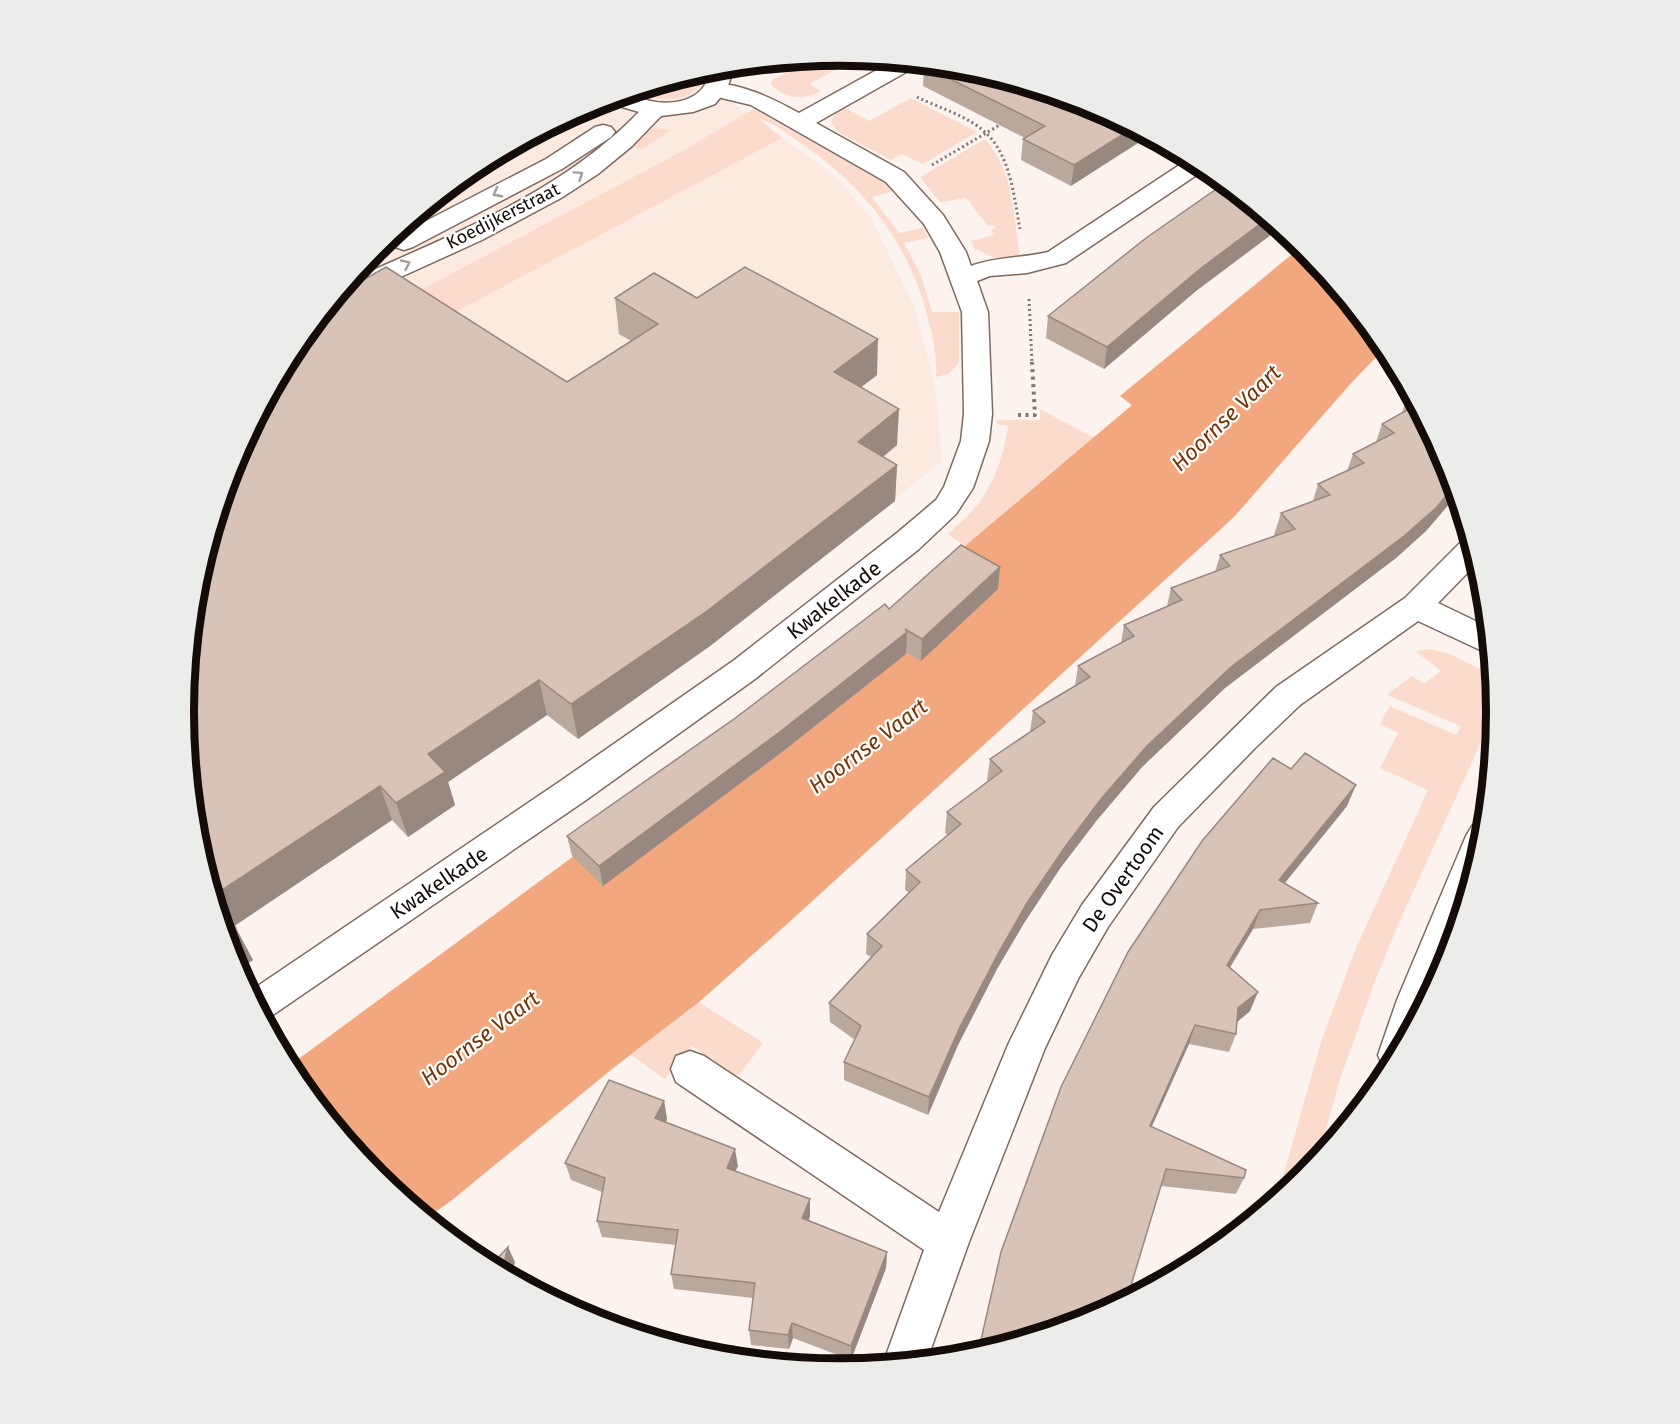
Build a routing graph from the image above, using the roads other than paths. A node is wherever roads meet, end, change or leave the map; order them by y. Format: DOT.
graph roads {
  1 [pos="895,69"];
  2 [pos="718,77"];
  3 [pos="724,77"];
  4 [pos="636,103"];
  5 [pos="800,122"];
  6 [pos="1190,169"];
  7 [pos="389,250"];
  8 [pos="962,278"];
  9 [pos="349,292"];
  10 [pos="1467,555"];
  11 [pos="1416,606"];
  12 [pos="1481,637"];
  13 [pos="1459,897"];
  14 [pos="263,1003"];
  15 [pos="1413,1010"];
  16 [pos="690,1069"];
  17 [pos="948,1242"];
  18 [pos="907,1354"];
  1 -- 5 [label="street"];
  2 -- 4 [label="street"];
  3 -- 5 [label="street, Kwakelkade"];
  4 -- 7 [label="street, Koedijkerstraat, one-way"];
  9 -- 4 [label="street, Koedijkerstraat, one-way"];
  5 -- 8 [label="street, Kwakelkade"];
  6 -- 8 [label="street"];
  8 -- 14 [label="street, Kwakelkade"];
  10 -- 11 [label="street, De Overtoom"];
  11 -- 12 [label="street"];
  11 -- 17 [label="street, De Overtoom"];
  13 -- 15 [label="street"];
  16 -- 17 [label="street"];
  17 -- 18 [label="street, De Overtoom"];
}
